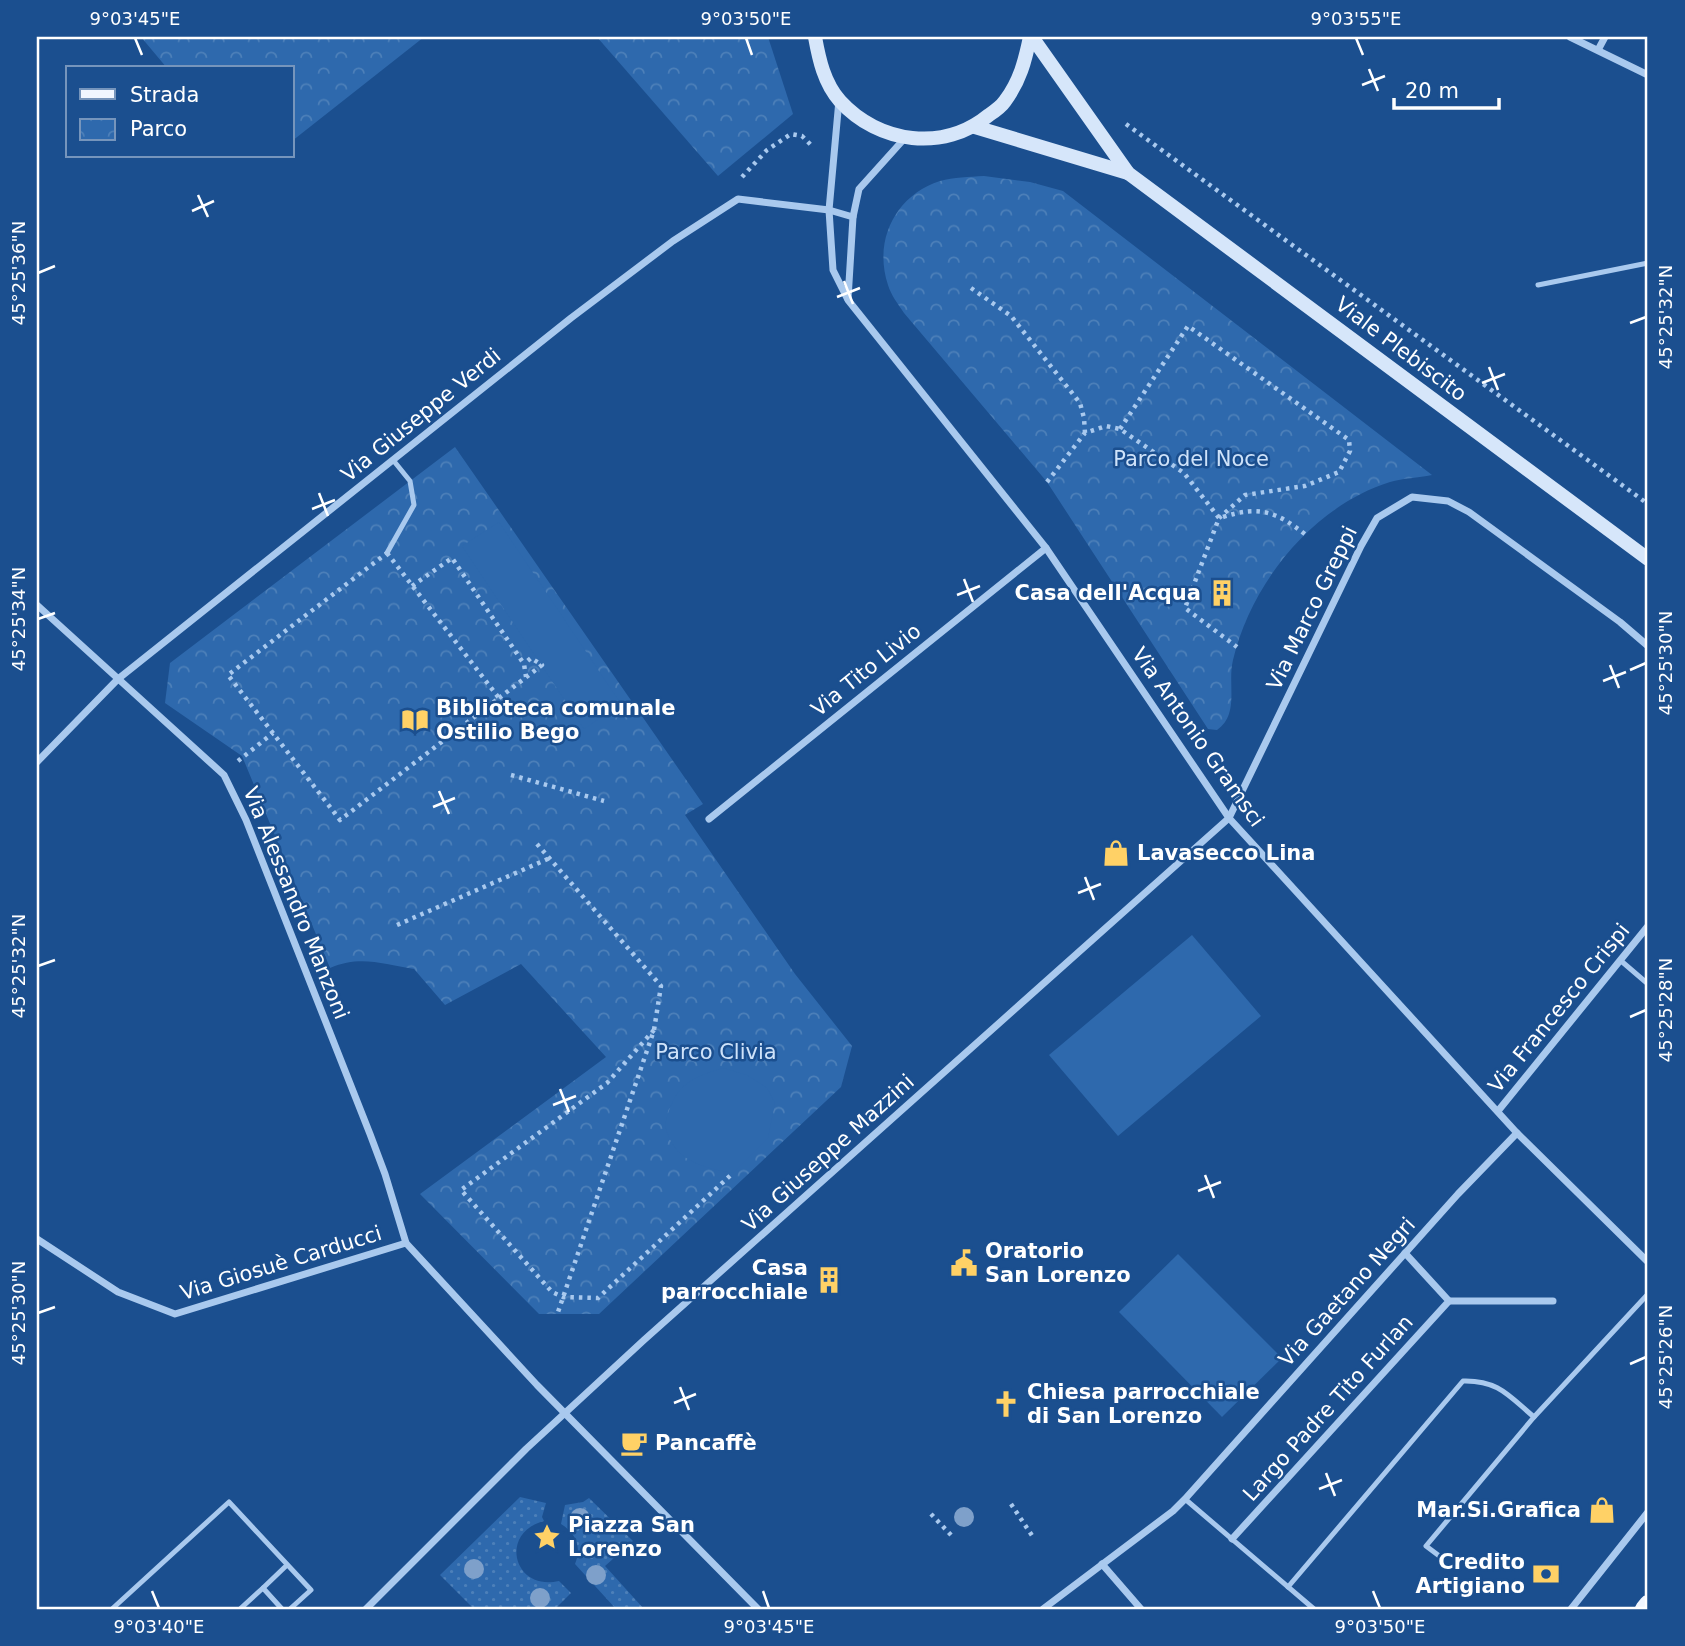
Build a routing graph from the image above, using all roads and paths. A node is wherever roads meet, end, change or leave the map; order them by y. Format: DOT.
graph roads {
  1 [pos="815,37"];
  2 [pos="1031,37"];
  3 [pos="1570,37"];
  4 [pos="1605,37"];
  5 [pos="1598,50"];
  6 [pos="1648,75"];
  7 [pos="839,100"];
  8 [pos="1124,122"];
  9 [pos="975,127"];
  10 [pos="904,139"];
  11 [pos="833,162"];
  12 [pos="1128,173"];
  13 [pos="738,199"];
  14 [pos="829,210"];
  15 [pos="853,217"];
  16 [pos="1648,263"];
  17 [pos="1538,285"];
  18 [pos="971,288"];
  19 [pos="848,300"];
  20 [pos="1120,429"];
  21 [pos="1085,433"];
  22 [pos="393,460"];
  23 [pos="1047,482"];
  24 [pos="1648,504"];
  25 [pos="1219,518"];
  26 [pos="1306,535"];
  27 [pos="1046,548"];
  28 [pos="387,552"];
  29 [pos="1648,559"];
  30 [pos="412,586"];
  31 [pos="37,605"];
  32 [pos="1648,646"];
  33 [pos="1237,647"];
  34 [pos="524,664"];
  35 [pos="526,677"];
  36 [pos="118,679"];
  37 [pos="499,698"];
  38 [pos="273,733"];
  39 [pos="242,756"];
  40 [pos="37,762"];
  41 [pos="511,775"];
  42 [pos="604,801"];
  43 [pos="1230,818"];
  44 [pos="709,819"];
  45 [pos="537,844"];
  46 [pos="550,858"];
  47 [pos="397,925"];
  48 [pos="1648,926"];
  49 [pos="1620,960"];
  50 [pos="1648,984"];
  51 [pos="654,1030"];
  52 [pos="1498,1111"];
  53 [pos="1517,1133"];
  54 [pos="733,1174"];
  55 [pos="37,1239"];
  56 [pos="406,1243"];
  57 [pos="1405,1254"];
  58 [pos="1648,1262"];
  59 [pos="1648,1294"];
  60 [pos="563,1297"];
  61 [pos="1553,1300"];
  62 [pos="1449,1301"];
  63 [pos="557,1315"];
  64 [pos="566,1413"];
  65 [pos="1534,1417"];
  66 [pos="1185,1499"];
  67 [pos="1011,1504"];
  68 [pos="1648,1512"];
  69 [pos="931,1514"];
  70 [pos="952,1536"];
  71 [pos="1033,1537"];
  72 [pos="1233,1539"];
  73 [pos="1442,1558"];
  74 [pos="1102,1564"];
  75 [pos="288,1565"];
  76 [pos="1288,1587"];
  77 [pos="263,1588"];
  78 [pos="119,1603"];
  79 [pos="1648,1604"];
  80 [pos="112,1609"];
  81 [pos="124,1609"];
  82 [pos="240,1609"];
  83 [pos="282,1609"];
  84 [pos="289,1609"];
  85 [pos="366,1609"];
  86 [pos="758,1609"];
  87 [pos="1043,1609"];
  88 [pos="1141,1609"];
  89 [pos="1314,1609"];
  90 [pos="1571,1609"];
  91 [pos="1644,1609"];
  1 -- 7 [label="main road"];
  2 -- 9 [label="main road"];
  2 -- 12 [label="main road"];
  3 -- 5 [label="street"];
  4 -- 5 [label="street"];
  5 -- 6 [label="street"];
  7 -- 10 [label="main road"];
  7 -- 11 [label="street, Via Antonio Gramsci"];
  8 -- 24 [label="path"];
  9 -- 10 [label="main road"];
  9 -- 12 [label="main road"];
  10 -- 15 [label="street"];
  11 -- 13 [label="path"];
  11 -- 14 [label="street, Via Antonio Gramsci"];
  12 -- 29 [label="main road, Viale Plebiscito"];
  13 -- 14 [label="street"];
  13 -- 22 [label="street, Via Giuseppe Verdi"];
  14 -- 15 [label="street"];
  14 -- 19 [label="street, Via Antonio Gramsci"];
  15 -- 19 [label="street"];
  16 -- 17 [label="lane"];
  18 -- 21 [label="path"];
  19 -- 27 [label="street, Via Antonio Gramsci"];
  20 -- 21 [label="path"];
  20 -- 25 [label="path"];
  20 -- 25 [label="path"];
  21 -- 23 [label="path"];
  22 -- 28 [label="lane"];
  22 -- 36 [label="street, Via Giuseppe Verdi"];
  25 -- 26 [label="path"];
  25 -- 33 [label="path"];
  27 -- 43 [label="street, Via Antonio Gramsci"];
  27 -- 44 [label="street, Via Tito Livio"];
  28 -- 30 [label="path"];
  28 -- 38 [label="path"];
  30 -- 34 [label="path"];
  30 -- 37 [label="path"];
  31 -- 36 [label="street, Via Alessandro Manzoni"];
  32 -- 43 [label="street, Via Marco Greppi"];
  34 -- 35 [label="path"];
  34 -- 35 [label="path"];
  35 -- 37 [label="path"];
  36 -- 40 [label="street, Via Giuseppe Verdi"];
  36 -- 56 [label="street, Via Alessandro Manzoni"];
  37 -- 38 [label="path"];
  38 -- 39 [label="path"];
  41 -- 42 [label="path"];
  43 -- 52 [label="street, Via Antonio Gramsci"];
  43 -- 64 [label="street, Via Giuseppe Mazzini"];
  45 -- 46 [label="path"];
  46 -- 47 [label="path"];
  46 -- 51 [label="path"];
  48 -- 49 [label="street, Via Francesco Crispi"];
  49 -- 50 [label="lane"];
  49 -- 52 [label="street, Via Francesco Crispi"];
  51 -- 60 [label="path"];
  51 -- 60 [label="path"];
  52 -- 53 [label="street, Via Antonio Gramsci"];
  53 -- 57 [label="street, Via Gaetano Negri"];
  53 -- 58 [label="street, Via Antonio Gramsci"];
  54 -- 60 [label="path"];
  55 -- 56 [label="street, Via Giosuè Carducci"];
  56 -- 64 [label="street, Via Giosuè Carducci"];
  57 -- 62 [label="street"];
  57 -- 66 [label="street, Via Gaetano Negri"];
  59 -- 65 [label="lane"];
  60 -- 63 [label="path"];
  61 -- 62 [label="street"];
  62 -- 72 [label="street, Largo Padre Tito Furlan"];
  64 -- 85 [label="street, Via Giuseppe Mazzini"];
  64 -- 86 [label="street"];
  65 -- 73 [label="lane"];
  65 -- 76 [label="lane"];
  66 -- 72 [label="lane"];
  66 -- 74 [label="street, Via Gaetano Negri"];
  67 -- 71 [label="path"];
  68 -- 90 [label="street"];
  69 -- 70 [label="path"];
  72 -- 76 [label="lane"];
  74 -- 87 [label="street, Via Gaetano Negri"];
  74 -- 88 [label="street"];
  75 -- 77 [label="lane"];
  75 -- 78 [label="lane"];
  75 -- 84 [label="lane"];
  76 -- 89 [label="lane"];
  77 -- 82 [label="lane"];
  77 -- 83 [label="lane"];
  78 -- 80 [label="lane"];
  78 -- 81 [label="lane"];
  79 -- 91 [label="main road"];
}
